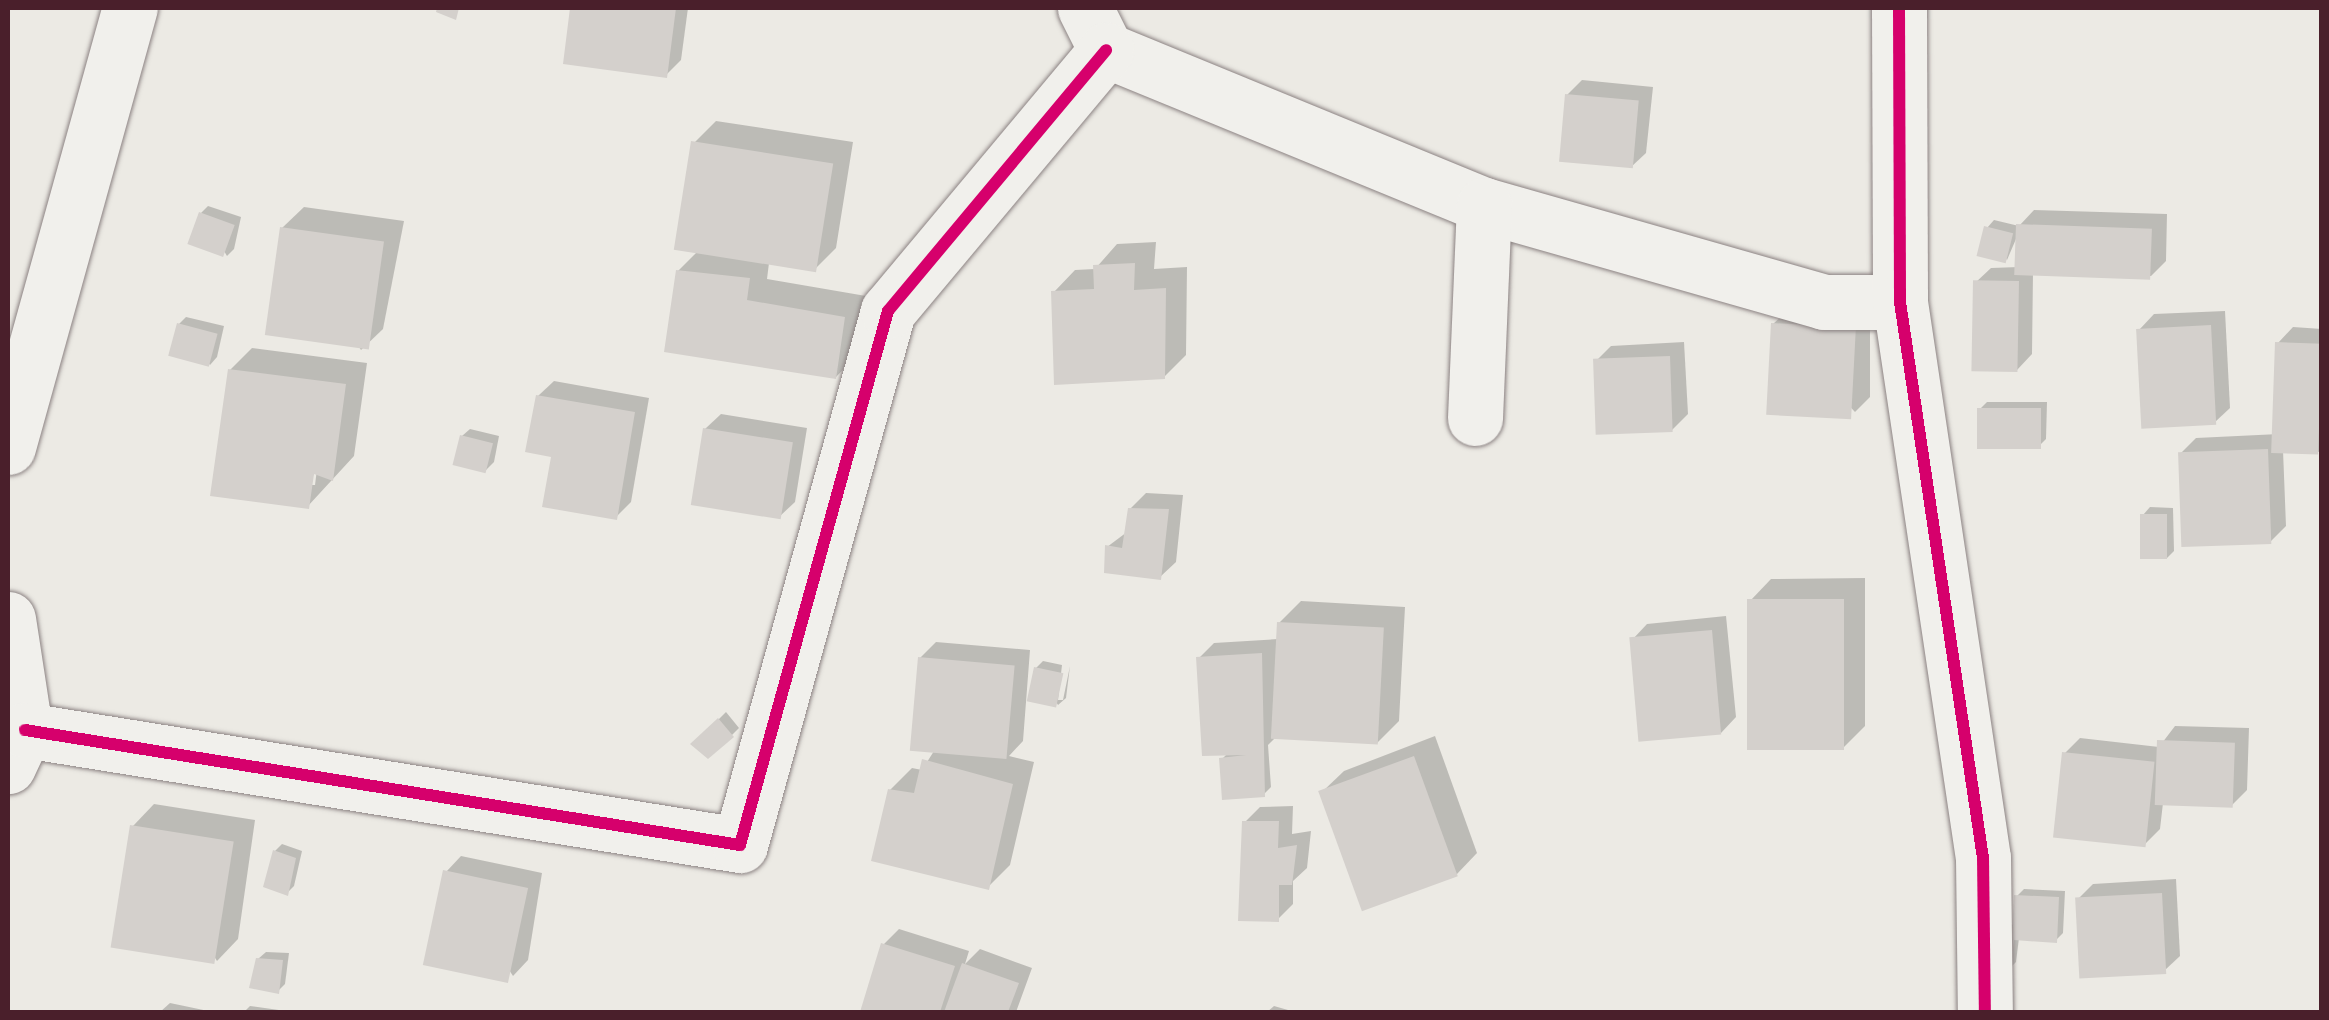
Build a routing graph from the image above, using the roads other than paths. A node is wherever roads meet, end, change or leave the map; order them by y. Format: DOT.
graph roads {
  1 [pos="130,8"];
  2 [pos="1899,8"];
  3 [pos="1096,29"];
  4 [pos="1484,205"];
  5 [pos="1900,302"];
  6 [pos="1475,418"];
  7 [pos="8,447"];
  8 [pos="8,619"];
  9 [pos="16,748"];
  10 [pos="1984,1012"];
  1 -- 7 [label="street"];
  2 -- 5 [label="street"];
  3 -- 4 [label="street"];
  3 -- 9 [label="street"];
  4 -- 5 [label="street"];
  4 -- 6 [label="street"];
  5 -- 10 [label="street"];
  8 -- 9 [label="street"];
}
